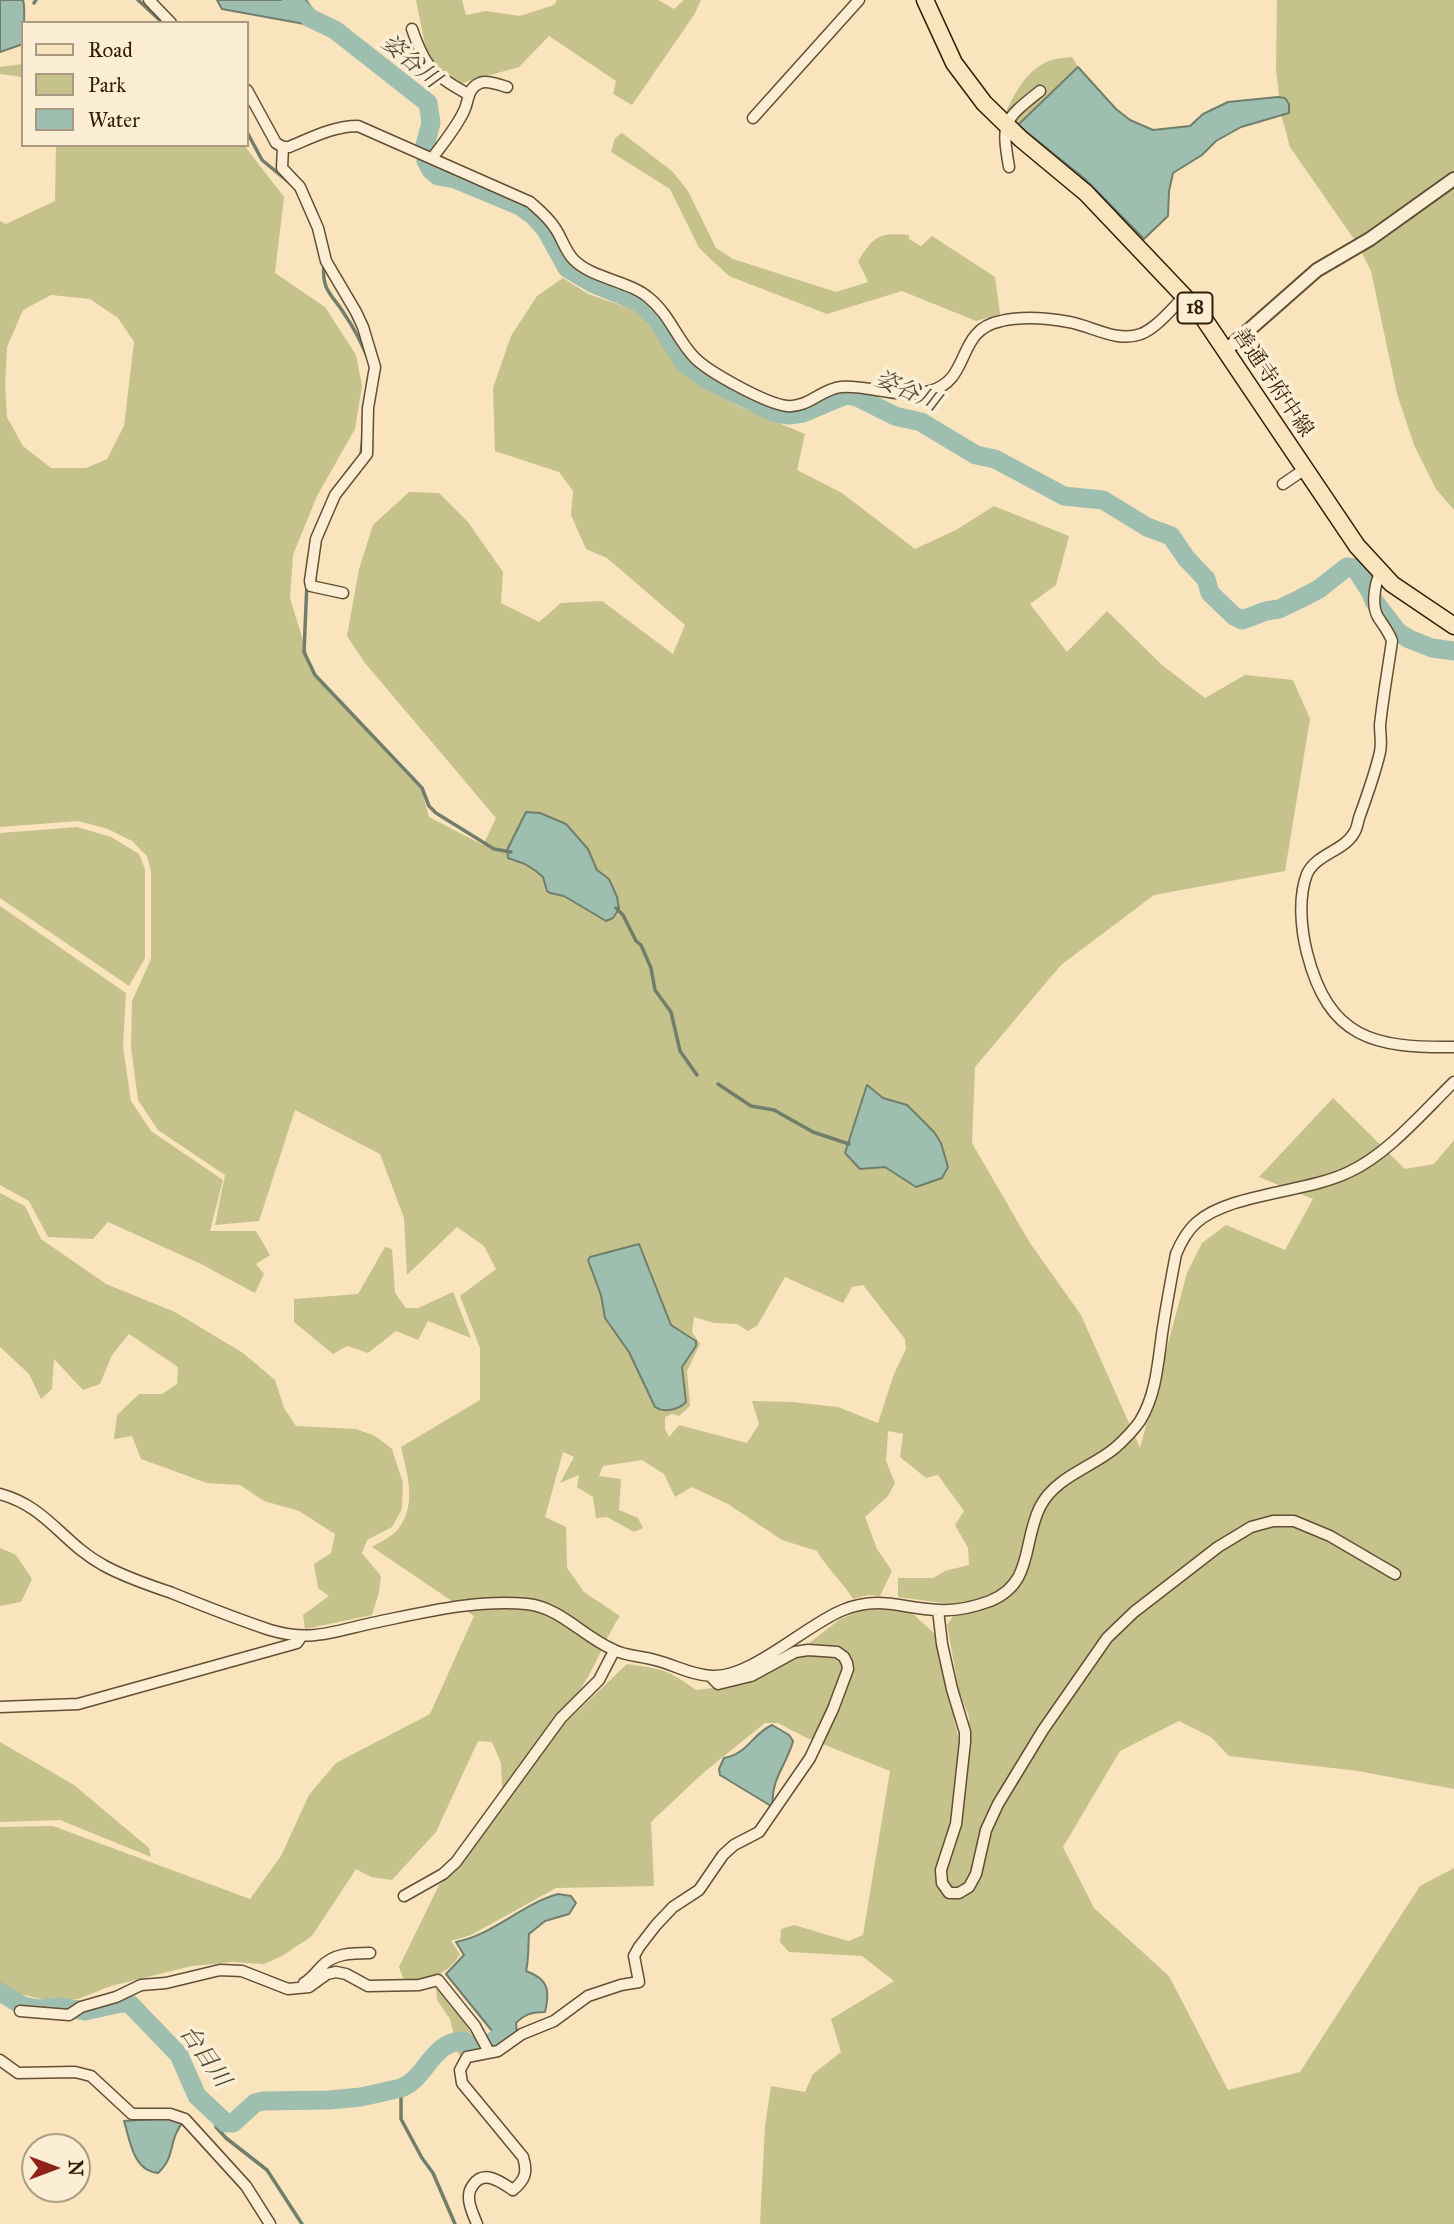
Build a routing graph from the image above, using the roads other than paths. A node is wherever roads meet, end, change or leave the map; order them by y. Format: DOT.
graph roads {
  1 [pos="149,0"];
  2 [pos="859,0"];
  3 [pos="925,0"];
  4 [pos="168,21"];
  5 [pos="412,29"];
  6 [pos="507,86"];
  7 [pos="1040,91"];
  8 [pos="248,92"];
  9 [pos="468,94"];
  10 [pos="753,118"];
  11 [pos="1005,124"];
  12 [pos="283,147"];
  13 [pos="431,157"];
  14 [pos="1009,167"];
  15 [pos="1454,180"];
  16 [pos="1185,296"];
  17 [pos="1226,351"];
  18 [pos="1305,469"];
  19 [pos="1283,484"];
  20 [pos="1380,573"];
  21 [pos="343,593"];
  22 [pos="1454,626"];
  23 [pos="1454,1047"];
  24 [pos="1454,1082"];
  25 [pos="0,1494"];
  26 [pos="1395,1574"];
  27 [pos="938,1610"];
  28 [pos="301,1637"];
  29 [pos="614,1651"];
  30 [pos="710,1676"];
  31 [pos="0,1707"];
  32 [pos="404,1896"];
  33 [pos="370,1953"];
  34 [pos="275,1985"];
  35 [pos="20,2011"];
  36 [pos="489,2052"];
  37 [pos="0,2060"];
  38 [pos="270,2224"];
  39 [pos="477,2224"];
  1 -- 4 [label="street"];
  2 -- 10 [label="street"];
  3 -- 11 [label="main road, 善通寺府中線 / 18"];
  5 -- 9 [label="street"];
  6 -- 9 [label="street"];
  7 -- 11 [label="street"];
  8 -- 12 [label="street"];
  9 -- 13 [label="street"];
  11 -- 14 [label="street"];
  11 -- 16 [label="main road, 善通寺府中線 / 18"];
  12 -- 13 [label="street"];
  12 -- 21 [label="street"];
  13 -- 16 [label="street"];
  15 -- 17 [label="street"];
  16 -- 17 [label="main road, 善通寺府中線 / 18"];
  17 -- 18 [label="main road, 善通寺府中線 / 18"];
  18 -- 19 [label="street"];
  18 -- 20 [label="main road, 善通寺府中線 / 18"];
  20 -- 22 [label="main road, 善通寺府中線 / 18"];
  20 -- 23 [label="street"];
  24 -- 27 [label="street"];
  25 -- 28 [label="street"];
  26 -- 27 [label="street"];
  27 -- 30 [label="street"];
  28 -- 29 [label="street"];
  28 -- 31 [label="street"];
  29 -- 30 [label="street"];
  29 -- 32 [label="street"];
  30 -- 36 [label="street"];
  33 -- 34 [label="street"];
  34 -- 35 [label="street"];
  34 -- 36 [label="street"];
  36 -- 39 [label="street"];
  37 -- 38 [label="street"];
}
